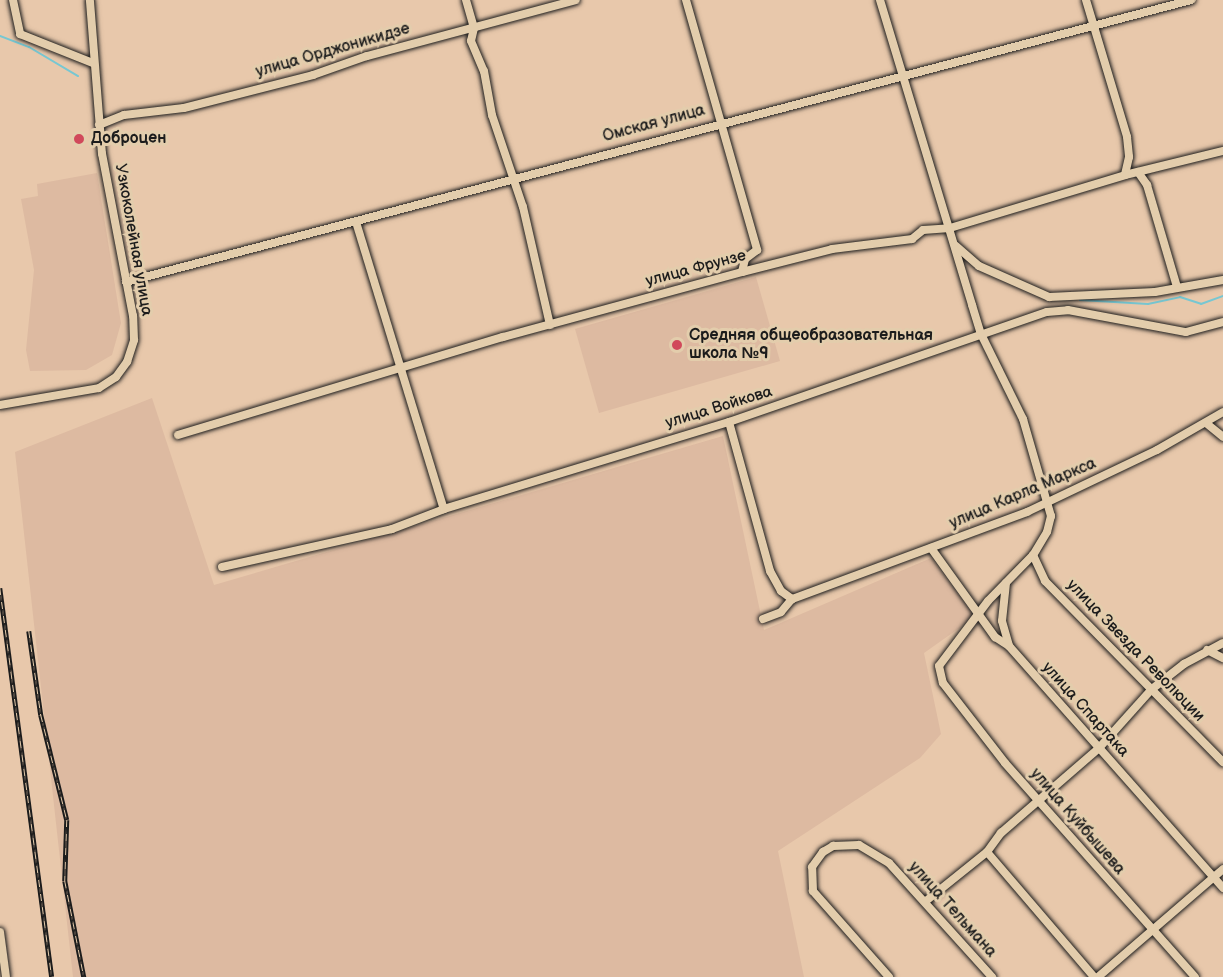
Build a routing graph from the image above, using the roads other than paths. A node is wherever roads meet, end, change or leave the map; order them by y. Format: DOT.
graph roads {
  1 [pos="14,0"];
  2 [pos="90,0"];
  3 [pos="466,0"];
  4 [pos="576,0"];
  5 [pos="687,0"];
  6 [pos="880,0"];
  7 [pos="1086,0"];
  8 [pos="1191,0"];
  9 [pos="474,28"];
  10 [pos="1092,28"];
  11 [pos="93,63"];
  12 [pos="904,76"];
  13 [pos="723,121"];
  14 [pos="99,125"];
  15 [pos="1223,151"];
  16 [pos="1138,172"];
  17 [pos="1125,175"];
  18 [pos="512,178"];
  19 [pos="356,222"];
  20 [pos="950,228"];
  21 [pos="956,246"];
  22 [pos="742,272"];
  23 [pos="1223,279"];
  24 [pos="126,282"];
  25 [pos="1177,287"];
  26 [pos="1223,322"];
  27 [pos="550,325"];
  28 [pos="981,334"];
  29 [pos="400,370"];
  30 [pos="0,405"];
  31 [pos="1223,412"];
  32 [pos="729,422"];
  33 [pos="1206,423"];
  34 [pos="178,435"];
  35 [pos="1223,437"];
  36 [pos="1048,499"];
  37 [pos="444,509"];
  38 [pos="931,548"];
  39 [pos="1033,555"];
  40 [pos="222,567"];
  41 [pos="1006,582"];
  42 [pos="792,599"];
  43 [pos="979,615"];
  44 [pos="763,619"];
  45 [pos="1223,643"];
  46 [pos="1009,646"];
  47 [pos="1207,650"];
  48 [pos="1223,658"];
  49 [pos="1152,689"];
  50 [pos="1099,748"];
  51 [pos="1223,762"];
  52 [pos="1037,799"];
  53 [pos="987,852"];
  54 [pos="1223,869"];
  55 [pos="1214,878"];
  56 [pos="1223,888"];
  57 [pos="926,901"];
  58 [pos="1153,930"];
  59 [pos="0,932"];
  60 [pos="6,977"];
  61 [pos="889,977"];
  62 [pos="992,977"];
  63 [pos="1096,977"];
  64 [pos="1195,977"];
  1 -- 11 [label="street"];
  2 -- 11 [label="street, Узкоколейная улица"];
  3 -- 9 [label="street"];
  4 -- 9 [label="street, улица Орджоникидзе"];
  5 -- 13 [label="street"];
  6 -- 12 [label="street"];
  7 -- 10 [label="street"];
  8 -- 10 [label="street, Омская улица"];
  9 -- 14 [label="street, улица Орджоникидзе"];
  9 -- 18 [label="street"];
  10 -- 12 [label="street, Омская улица"];
  10 -- 17 [label="street"];
  11 -- 14 [label="street, Узкоколейная улица"];
  12 -- 13 [label="street, Омская улица"];
  12 -- 20 [label="street"];
  13 -- 18 [label="street, Омская улица"];
  13 -- 22 [label="street"];
  14 -- 24 [label="street, Узкоколейная улица"];
  15 -- 16 [label="street, улица Фрунзе"];
  16 -- 17 [label="street, улица Фрунзе"];
  16 -- 25 [label="street"];
  17 -- 20 [label="street, улица Фрунзе"];
  18 -- 19 [label="street, Омская улица"];
  18 -- 27 [label="street"];
  19 -- 24 [label="street, Омская улица"];
  19 -- 29 [label="street"];
  20 -- 21 [label="street"];
  20 -- 22 [label="street, улица Фрунзе"];
  21 -- 25 [label="street"];
  21 -- 28 [label="street"];
  22 -- 27 [label="street, улица Фрунзе"];
  23 -- 25 [label="street"];
  24 -- 30 [label="street, Узкоколейная улица"];
  26 -- 28 [label="street, улица Войкова"];
  27 -- 29 [label="street, улица Фрунзе"];
  28 -- 32 [label="street, улица Войкова"];
  28 -- 36 [label="street"];
  29 -- 34 [label="street, улица Фрунзе"];
  29 -- 37 [label="street"];
  31 -- 33 [label="street, улица Карла Маркса"];
  32 -- 37 [label="street, улица Войкова"];
  32 -- 42 [label="street"];
  33 -- 35 [label="street"];
  33 -- 36 [label="street, улица Карла Маркса"];
  36 -- 38 [label="street, улица Карла Маркса"];
  36 -- 39 [label="street"];
  37 -- 40 [label="street, улица Войкова"];
  38 -- 42 [label="street, улица Карла Маркса"];
  38 -- 43 [label="street, улица Спартака"];
  39 -- 41 [label="street"];
  39 -- 49 [label="street, улица Звезда Революции"];
  41 -- 43 [label="street"];
  41 -- 46 [label="street"];
  42 -- 44 [label="street, улица Карла Маркса"];
  43 -- 46 [label="street, улица Спартака"];
  43 -- 52 [label="street, улица Куйбышева"];
  45 -- 47 [label="street"];
  46 -- 50 [label="street, улица Спартака"];
  47 -- 48 [label="street"];
  47 -- 49 [label="street"];
  49 -- 50 [label="street"];
  49 -- 51 [label="street, улица Звезда Революции"];
  50 -- 52 [label="street"];
  50 -- 55 [label="street, улица Спартака"];
  52 -- 53 [label="street"];
  52 -- 58 [label="street, улица Куйбышева"];
  53 -- 57 [label="street"];
  53 -- 63 [label="street"];
  54 -- 55 [label="street"];
  55 -- 56 [label="street, улица Спартака"];
  55 -- 58 [label="street"];
  57 -- 61 [label="street, улица Тельмана"];
  57 -- 62 [label="street, улица Тельмана"];
  58 -- 63 [label="street"];
  58 -- 64 [label="street, улица Куйбышева"];
  59 -- 60 [label="street"];
}
